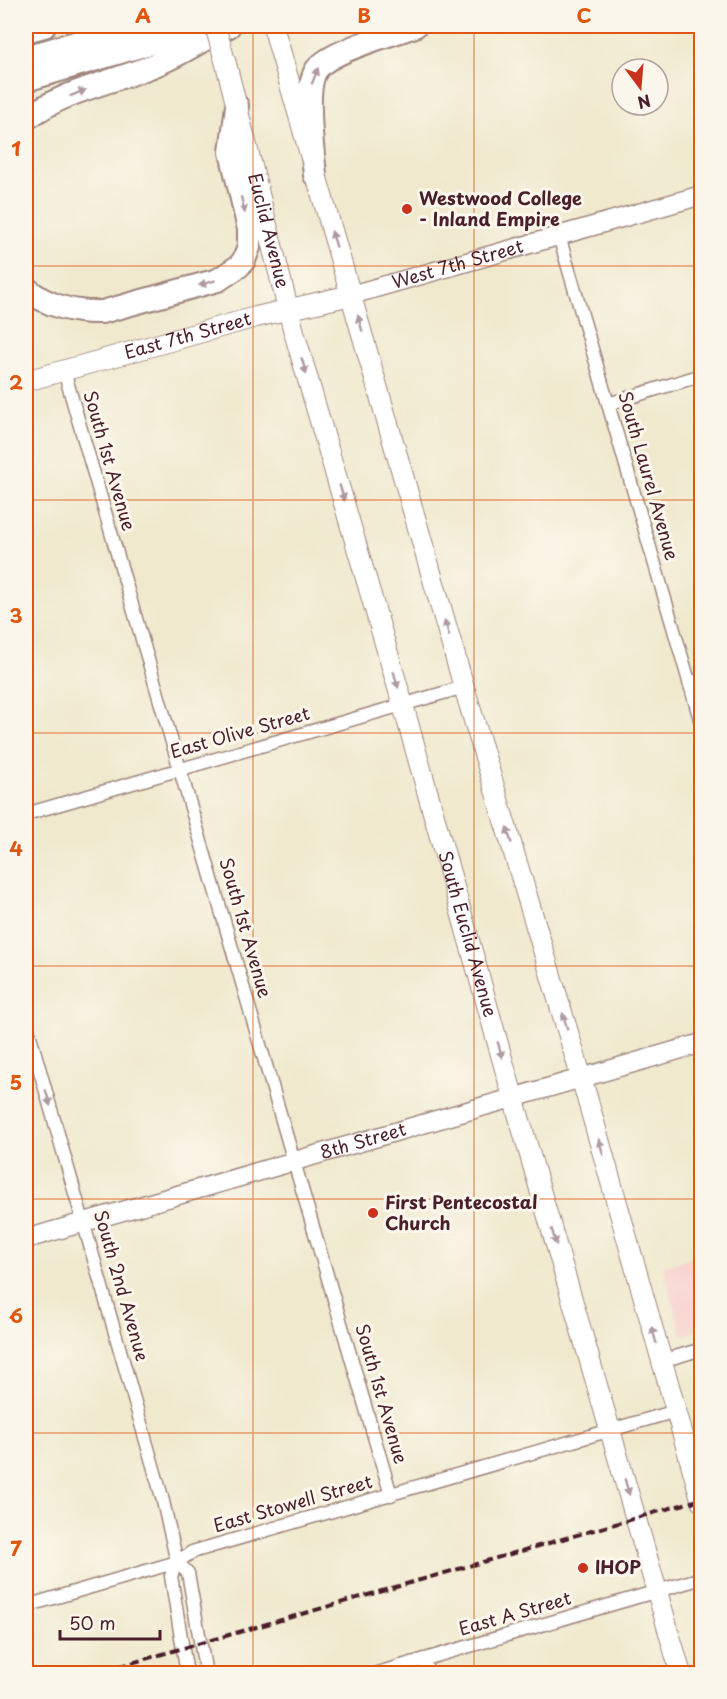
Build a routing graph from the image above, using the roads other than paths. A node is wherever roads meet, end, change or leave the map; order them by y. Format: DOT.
graph roads {
  1 [pos="44,26"];
  2 [pos="134,26"];
  3 [pos="208,26"];
  4 [pos="215,26"];
  5 [pos="229,26"];
  6 [pos="273,26"];
  7 [pos="415,26"];
  8 [pos="26,31"];
  9 [pos="26,57"];
  10 [pos="26,80"];
  11 [pos="237,106"];
  12 [pos="26,119"];
  13 [pos="315,175"];
  14 [pos="702,195"];
  15 [pos="560,236"];
  16 [pos="26,288"];
  17 [pos="351,295"];
  18 [pos="288,310"];
  19 [pos="64,371"];
  20 [pos="702,375"];
  21 [pos="26,381"];
  22 [pos="608,404"];
  23 [pos="325,437"];
  24 [pos="702,679"];
  25 [pos="689,683"];
  26 [pos="464,687"];
  27 [pos="403,705"];
  28 [pos="702,726"];
  29 [pos="181,769"];
  30 [pos="26,814"];
  31 [pos="26,1022"];
  32 [pos="702,1043"];
  33 [pos="581,1077"];
  34 [pos="513,1097"];
  35 [pos="294,1162"];
  36 [pos="84,1222"];
  37 [pos="26,1239"];
  38 [pos="702,1349"];
  39 [pos="662,1361"];
  40 [pos="676,1411"];
  41 [pos="610,1431"];
  42 [pos="392,1495"];
  43 [pos="702,1502"];
  44 [pos="177,1562"];
  45 [pos="702,1578"];
  46 [pos="657,1591"];
  47 [pos="26,1606"];
  48 [pos="424,1659"];
  49 [pos="187,1674"];
  50 [pos="206,1674"];
  51 [pos="374,1674"];
  52 [pos="428,1674"];
  53 [pos="681,1674"];
  1 -- 8 [label="highway"];
  2 -- 9 [label="highway"];
  3 -- 10 [label="highway"];
  4 -- 11 [label="main road, Euclid Avenue, bridge"];
  12 -- 5 [label="highway, one-way"];
  6 -- 13 [label="main road"];
  13 -- 7 [label="highway, one-way"];
  11 -- 16 [label="highway, one-way"];
  11 -- 18 [label="main road, Euclid Avenue"];
  17 -- 13 [label="main road, one-way"];
  14 -- 15 [label="street, West 7th Street"];
  15 -- 17 [label="street, West 7th Street"];
  15 -- 22 [label="street, South Laurel Avenue"];
  17 -- 18 [label="main road, East 7th Street"];
  26 -- 17 [label="main road, one-way"];
  18 -- 19 [label="main road, East 7th Street"];
  18 -- 23 [label="main road, Euclid Avenue, one-way"];
  19 -- 21 [label="main road, East 7th Street"];
  19 -- 29 [label="street, South 1st Avenue"];
  20 -- 22 [label="street"];
  22 -- 25 [label="street, South Laurel Avenue"];
  23 -- 27 [label="main road, South Euclid Avenue, one-way"];
  24 -- 25 [label="street"];
  25 -- 28 [label="street, South Laurel Avenue"];
  26 -- 27 [label="street, East Olive Street"];
  33 -- 26 [label="main road, one-way"];
  27 -- 29 [label="street, East Olive Street"];
  27 -- 34 [label="main road, South Euclid Avenue, one-way"];
  29 -- 30 [label="street, East Olive Street"];
  29 -- 35 [label="street, South 1st Avenue"];
  31 -- 36 [label="street, South 2nd Avenue, one-way"];
  32 -- 33 [label="street, 8th Street"];
  33 -- 34 [label="street, 8th Street"];
  39 -- 33 [label="main road, one-way"];
  34 -- 35 [label="street, 8th Street"];
  34 -- 41 [label="main road, South Euclid Avenue, one-way"];
  35 -- 36 [label="street, 8th Street"];
  35 -- 42 [label="street, South 1st Avenue"];
  36 -- 37 [label="street, 8th Street"];
  36 -- 44 [label="street, South 2nd Avenue"];
  38 -- 39 [label="street"];
  39 -- 40 [label="main road"];
  40 -- 41 [label="street, East Stowell Street"];
  40 -- 43 [label="main road"];
  41 -- 42 [label="street, East Stowell Street"];
  41 -- 46 [label="main road, South Euclid Avenue, one-way"];
  42 -- 44 [label="street, East Stowell Street"];
  44 -- 47 [label="street, East Stowell Street"];
  44 -- 49 [label="street, South 2nd Avenue"];
  44 -- 50 [label="street, South 2nd Avenue"];
  45 -- 46 [label="street, East A Street"];
  46 -- 48 [label="street, East A Street"];
  46 -- 53 [label="main road, South Euclid Avenue"];
  48 -- 51 [label="street, East A Street"];
  48 -- 52 [label="street"];
}
